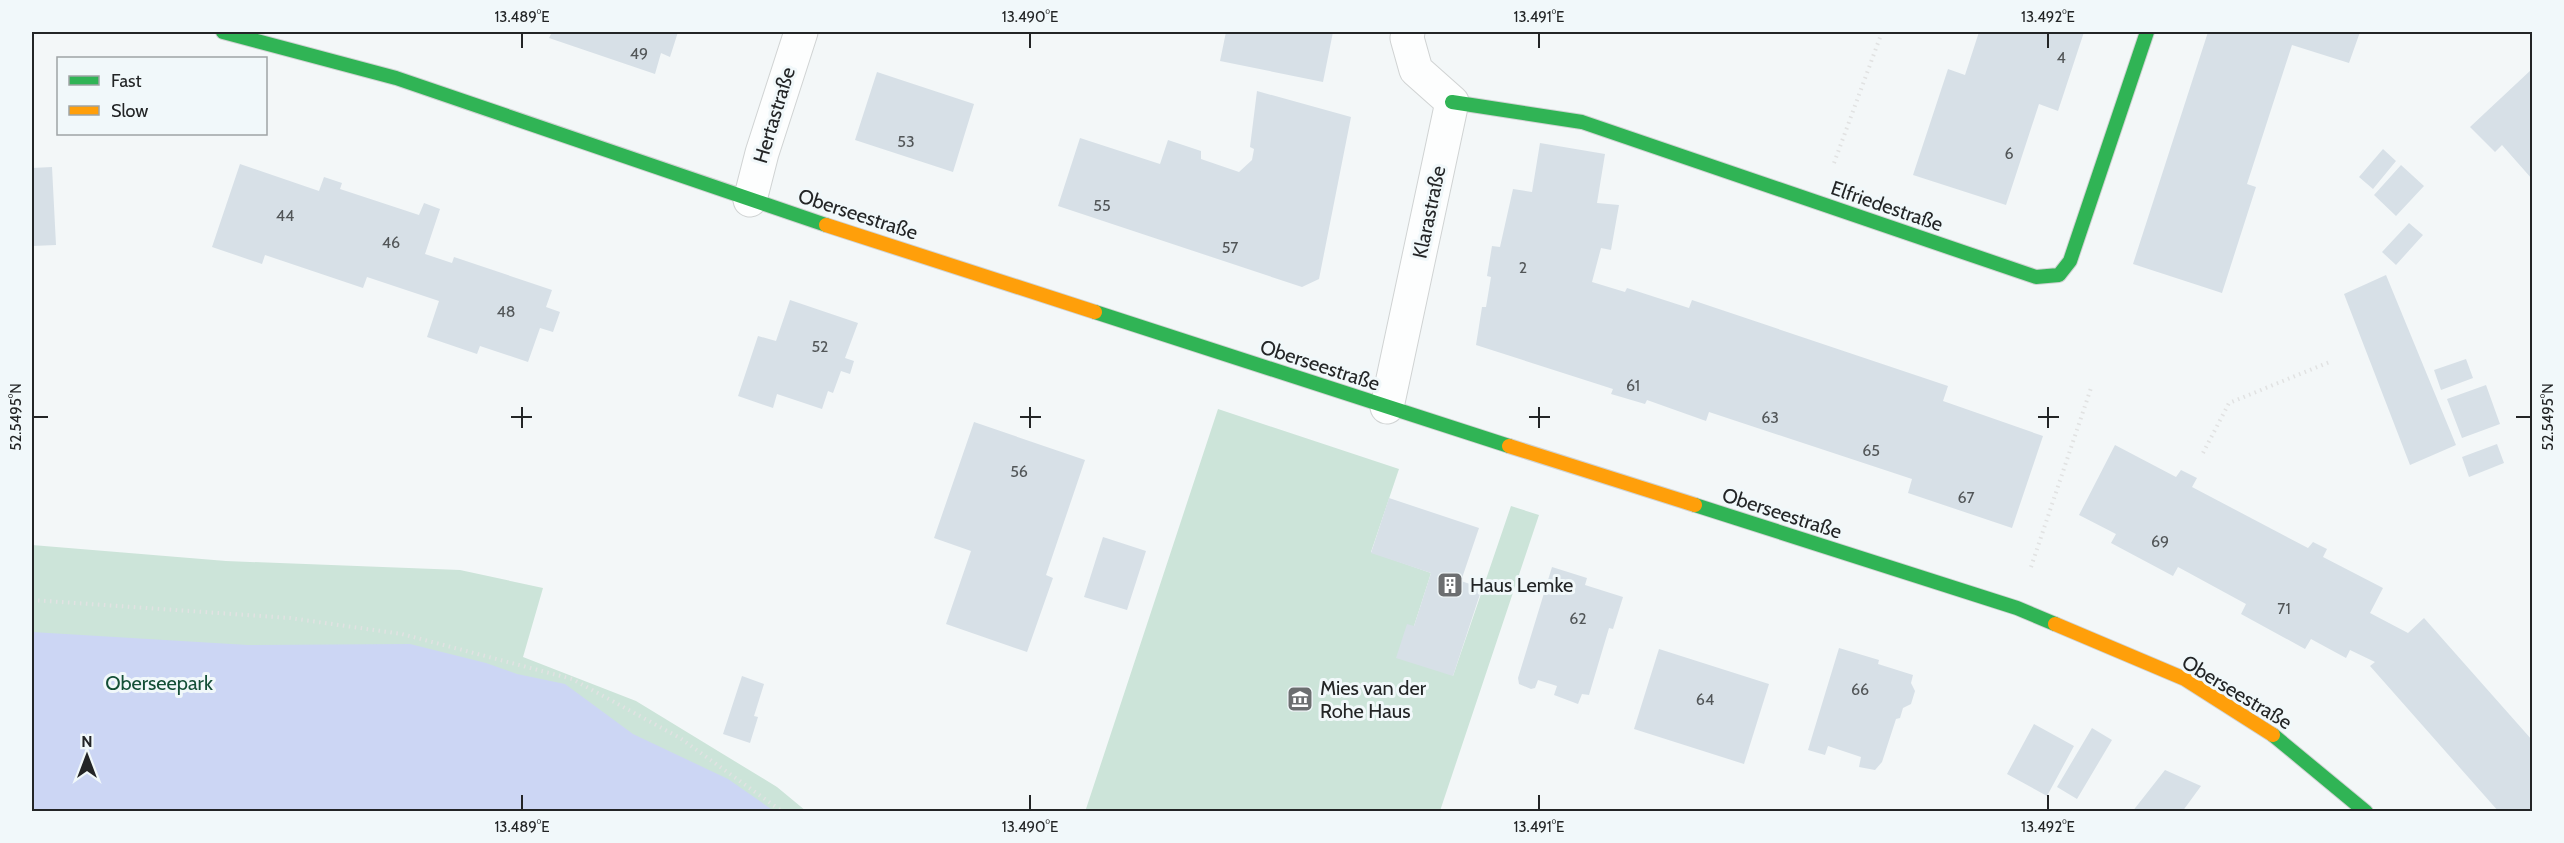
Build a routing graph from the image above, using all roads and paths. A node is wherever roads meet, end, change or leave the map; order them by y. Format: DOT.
graph roads {
  1 [pos="223,32"];
  2 [pos="801,32"];
  3 [pos="1408,32"];
  4 [pos="1882,32"];
  5 [pos="2147,32"];
  6 [pos="1452,102"];
  7 [pos="1832,170"];
  8 [pos="750,200"];
  9 [pos="2332,362"];
  10 [pos="2092,385"];
  11 [pos="1387,407"];
  12 [pos="2203,453"];
  13 [pos="2030,571"];
  14 [pos="32,600"];
  15 [pos="783,812"];
  16 [pos="2366,812"];
  1 -- 8 [label="street, Oberseestraße"];
  2 -- 8 [label="street, Hertastraße"];
  3 -- 6 [label="street"];
  4 -- 7 [label="path"];
  5 -- 6 [label="street, Elfriedestraße"];
  6 -- 11 [label="street, Klarastraße"];
  8 -- 11 [label="street, Oberseestraße"];
  9 -- 12 [label="path"];
  10 -- 13 [label="path"];
  11 -- 16 [label="street, Oberseestraße"];
  14 -- 15 [label="path"];
}
